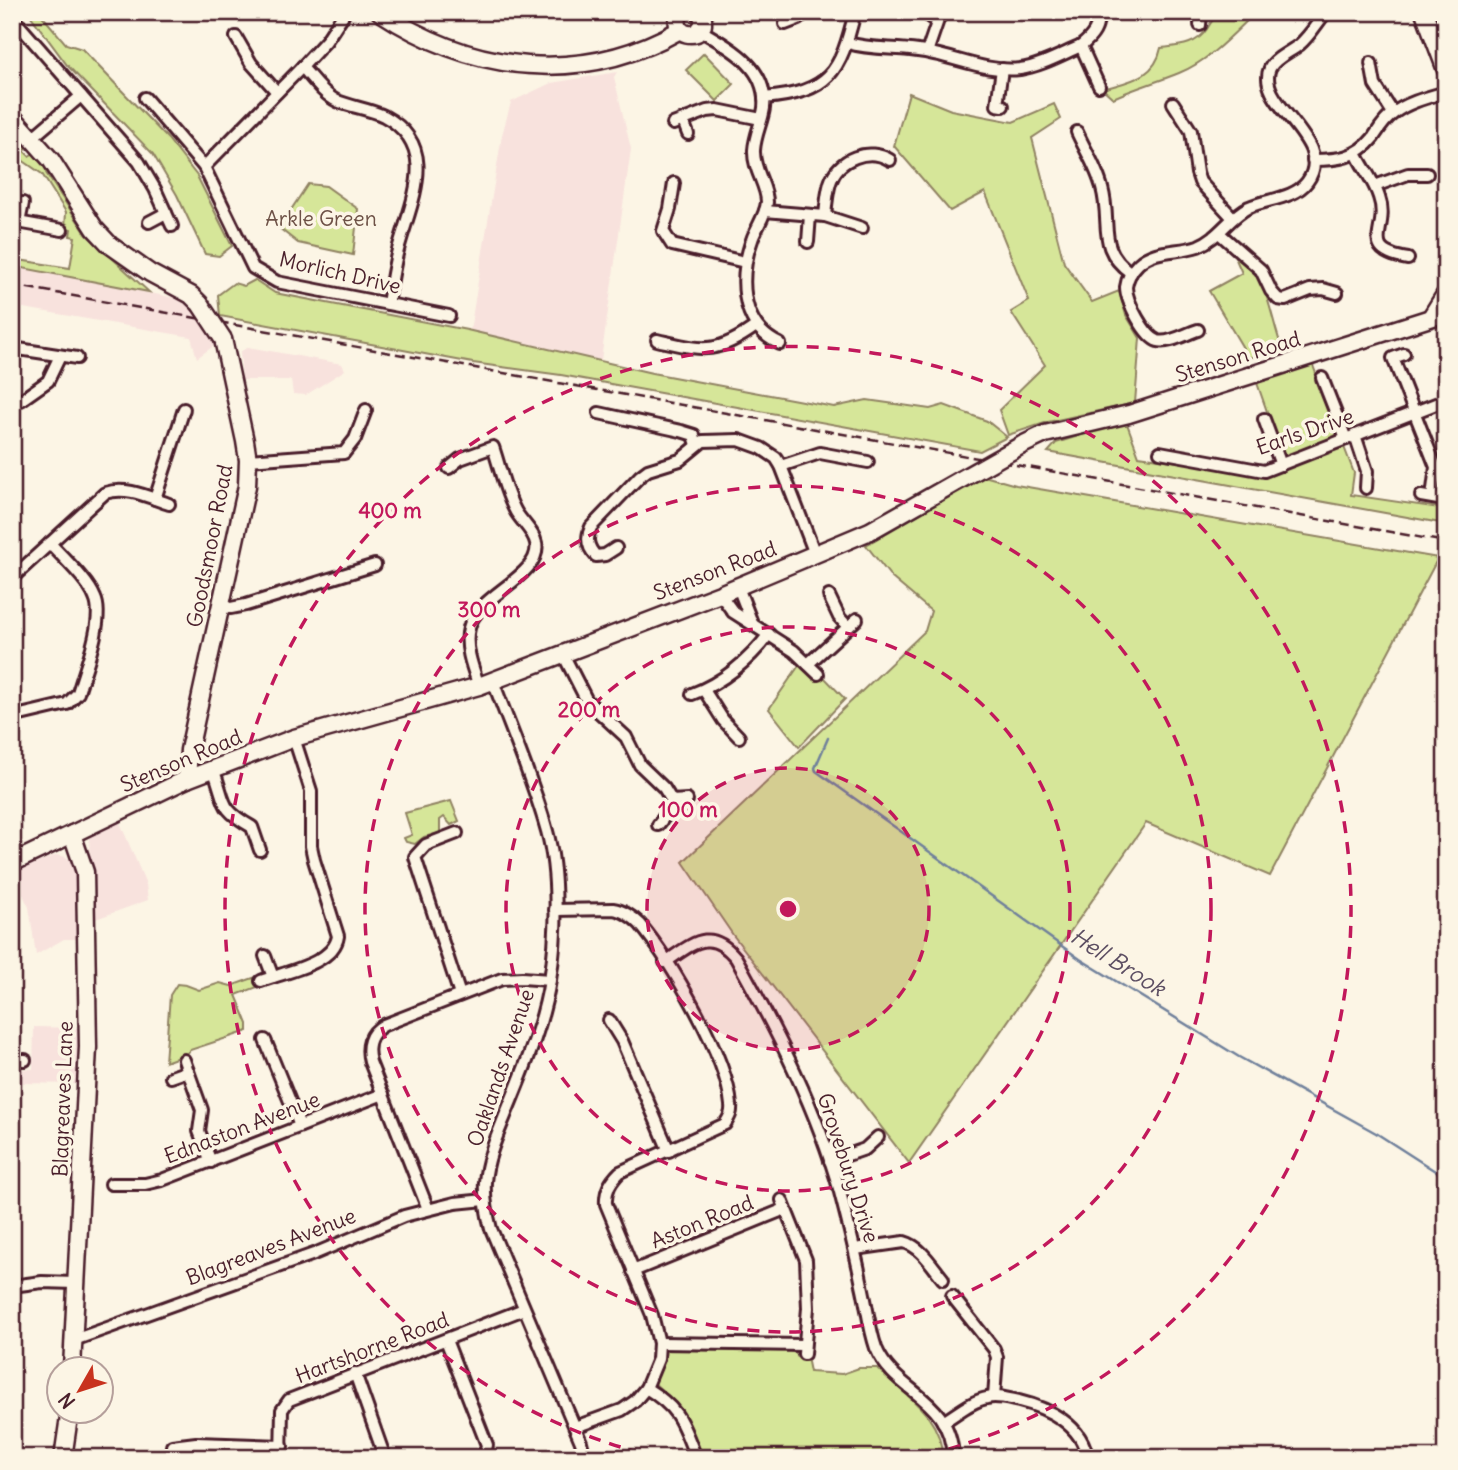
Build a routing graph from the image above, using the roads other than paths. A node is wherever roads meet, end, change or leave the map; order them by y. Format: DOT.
graph roads {
  1 [pos="345,12"];
  2 [pos="380,12"];
  3 [pos="681,12"];
  4 [pos="805,12"];
  5 [pos="855,12"];
  6 [pos="1115,12"];
  7 [pos="1200,12"];
  8 [pos="1206,12"];
  9 [pos="1326,12"];
  10 [pos="1424,12"];
  11 [pos="701,13"];
  12 [pos="1097,15"];
  13 [pos="931,18"];
  14 [pos="405,19"];
  15 [pos="15,24"];
  16 [pos="785,24"];
  17 [pos="1200,25"];
  18 [pos="680,30"];
  19 [pos="700,30"];
  20 [pos="236,37"];
  21 [pos="848,43"];
  22 [pos="1081,46"];
  23 [pos="927,52"];
  24 [pos="1371,63"];
  25 [pos="302,67"];
  26 [pos="1002,69"];
  27 [pos="1446,70"];
  28 [pos="1099,86"];
  29 [pos="277,92"];
  30 [pos="1446,92"];
  31 [pos="81,96"];
  32 [pos="145,98"];
  33 [pos="764,98"];
  34 [pos="1173,103"];
  35 [pos="1003,106"];
  36 [pos="1394,113"];
  37 [pos="12,116"];
  38 [pos="761,120"];
  39 [pos="1077,132"];
  40 [pos="688,134"];
  41 [pos="32,138"];
  42 [pos="1086,150"];
  43 [pos="1356,153"];
  44 [pos="1074,156"];
  45 [pos="890,160"];
  46 [pos="1313,160"];
  47 [pos="204,167"];
  48 [pos="1427,174"];
  49 [pos="674,183"];
  50 [pos="1375,186"];
  51 [pos="23,203"];
  52 [pos="765,211"];
  53 [pos="166,213"];
  54 [pos="810,215"];
  55 [pos="824,216"];
  56 [pos="1233,218"];
  57 [pos="16,222"];
  58 [pos="149,222"];
  59 [pos="172,226"];
  60 [pos="862,228"];
  61 [pos="62,230"];
  62 [pos="1219,233"];
  63 [pos="808,242"];
  64 [pos="1408,259"];
  65 [pos="745,262"];
  66 [pos="1131,273"];
  67 [pos="1337,293"];
  68 [pos="1446,293"];
  69 [pos="388,304"];
  70 [pos="1438,315"];
  71 [pos="449,316"];
  72 [pos="1180,322"];
  73 [pos="756,326"];
  74 [pos="1198,330"];
  75 [pos="677,331"];
  76 [pos="1185,334"];
  77 [pos="657,340"];
  78 [pos="675,344"];
  79 [pos="780,344"];
  80 [pos="12,348"];
  81 [pos="1404,354"];
  82 [pos="60,356"];
  83 [pos="77,358"];
  84 [pos="1322,377"];
  85 [pos="21,400"];
  86 [pos="1446,400"];
  87 [pos="184,409"];
  88 [pos="366,410"];
  89 [pos="598,413"];
  90 [pos="1413,413"];
  91 [pos="1265,419"];
  92 [pos="1351,437"];
  93 [pos="1172,440"];
  94 [pos="697,445"];
  95 [pos="1160,452"];
  96 [pos="1173,453"];
  97 [pos="248,460"];
  98 [pos="868,462"];
  99 [pos="1281,465"];
  100 [pos="781,466"];
  101 [pos="449,468"];
  102 [pos="1366,488"];
  103 [pos="1432,498"];
  104 [pos="155,499"];
  105 [pos="169,504"];
  106 [pos="50,543"];
  107 [pos="616,548"];
  108 [pos="815,554"];
  109 [pos="374,565"];
  110 [pos="12,578"];
  111 [pos="738,587"];
  112 [pos="720,594"];
  113 [pos="829,596"];
  114 [pos="220,607"];
  115 [pos="858,620"];
  116 [pos="752,623"];
  117 [pos="848,628"];
  118 [pos="769,634"];
  119 [pos="563,654"];
  120 [pos="808,664"];
  121 [pos="818,674"];
  122 [pos="486,683"];
  123 [pos="705,690"];
  124 [pos="692,694"];
  125 [pos="12,717"];
  126 [pos="294,738"];
  127 [pos="738,738"];
  128 [pos="213,769"];
  129 [pos="187,779"];
  130 [pos="687,800"];
  131 [pos="672,802"];
  132 [pos="658,825"];
  133 [pos="457,833"];
  134 [pos="72,834"];
  135 [pos="260,850"];
  136 [pos="12,863"];
  137 [pos="555,911"];
  138 [pos="265,956"];
  139 [pos="666,962"];
  140 [pos="551,980"];
  141 [pos="460,995"];
  142 [pos="609,1020"];
  143 [pos="265,1040"];
  144 [pos="12,1060"];
  145 [pos="25,1060"];
  146 [pos="171,1077"];
  147 [pos="383,1094"];
  148 [pos="300,1126"];
  149 [pos="878,1137"];
  150 [pos="669,1151"];
  151 [pos="211,1161"];
  152 [pos="830,1161"];
  153 [pos="111,1184"];
  154 [pos="485,1200"];
  155 [pos="428,1209"];
  156 [pos="855,1249"];
  157 [pos="633,1271"];
  158 [pos="943,1279"];
  159 [pos="75,1283"];
  160 [pos="12,1286"];
  161 [pos="952,1296"];
  162 [pos="524,1309"];
  163 [pos="74,1340"];
  164 [pos="446,1340"];
  165 [pos="659,1343"];
  166 [pos="73,1354"];
  167 [pos="355,1373"];
  168 [pos="646,1388"];
  169 [pos="994,1396"];
  170 [pos="943,1422"];
  171 [pos="68,1424"];
  172 [pos="575,1427"];
  173 [pos="172,1446"];
  174 [pos="282,1446"];
  175 [pos="63,1458"];
  176 [pos="281,1458"];
  177 [pos="385,1458"];
  178 [pos="484,1458"];
  179 [pos="585,1458"];
  180 [pos="696,1458"];
  181 [pos="953,1458"];
  182 [pos="1087,1458"];
  1 -- 25 [label="street"];
  2 -- 14 [label="street"];
  3 -- 18 [label="street"];
  4 -- 16 [label="street"];
  5 -- 21 [label="street"];
  6 -- 12 [label="street"];
  7 -- 8 [label="street"];
  7 -- 17 [label="street"];
  9 -- 46 [label="street"];
  10 -- 27 [label="street"];
  11 -- 19 [label="street"];
  12 -- 22 [label="street"];
  13 -- 23 [label="street"];
  14 -- 18 [label="street"];
  15 -- 31 [label="street"];
  18 -- 19 [label="street"];
  19 -- 33 [label="street"];
  20 -- 29 [label="street"];
  21 -- 23 [label="street"];
  21 -- 33 [label="street"];
  22 -- 26 [label="street"];
  22 -- 28 [label="street"];
  23 -- 26 [label="street"];
  24 -- 36 [label="street"];
  25 -- 29 [label="street"];
  25 -- 69 [label="street"];
  26 -- 35 [label="street"];
  29 -- 47 [label="street"];
  30 -- 36 [label="street"];
  31 -- 41 [label="street"];
  31 -- 53 [label="street"];
  32 -- 47 [label="street, Morlich Drive"];
  33 -- 38 [label="street"];
  34 -- 56 [label="street"];
  36 -- 43 [label="street"];
  37 -- 41 [label="street, Goodsmoor Road"];
  38 -- 40 [label="street"];
  38 -- 52 [label="street"];
  39 -- 42 [label="street"];
  41 -- 97 [label="street, Goodsmoor Road, bridge"];
  42 -- 44 [label="street"];
  42 -- 66 [label="street"];
  43 -- 46 [label="street"];
  43 -- 50 [label="street"];
  45 -- 55 [label="street"];
  46 -- 56 [label="street"];
  47 -- 69 [label="street, Morlich Drive"];
  48 -- 50 [label="street"];
  49 -- 65 [label="street"];
  50 -- 64 [label="street"];
  51 -- 57 [label="street"];
  52 -- 54 [label="street"];
  52 -- 65 [label="street"];
  53 -- 58 [label="street"];
  53 -- 59 [label="street"];
  54 -- 55 [label="street"];
  54 -- 63 [label="street"];
  55 -- 60 [label="street"];
  56 -- 62 [label="street"];
  57 -- 61 [label="street"];
  62 -- 66 [label="street"];
  62 -- 67 [label="street"];
  65 -- 73 [label="street"];
  66 -- 76 [label="street"];
  68 -- 70 [label="street, Stenson Road"];
  69 -- 71 [label="street, Morlich Drive"];
  70 -- 108 [label="street, Stenson Road, bridge"];
  72 -- 76 [label="street"];
  73 -- 78 [label="street"];
  73 -- 79 [label="street"];
  74 -- 76 [label="street"];
  75 -- 78 [label="street"];
  77 -- 78 [label="street"];
  80 -- 82 [label="street"];
  81 -- 90 [label="street"];
  82 -- 83 [label="street"];
  82 -- 85 [label="street"];
  84 -- 92 [label="street"];
  86 -- 90 [label="street, Earls Drive"];
  87 -- 104 [label="street"];
  88 -- 97 [label="street"];
  89 -- 94 [label="street"];
  90 -- 92 [label="street, Earls Drive"];
  90 -- 103 [label="street"];
  91 -- 99 [label="street"];
  92 -- 99 [label="street, Earls Drive"];
  92 -- 102 [label="street"];
  93 -- 96 [label="street"];
  94 -- 100 [label="street"];
  94 -- 107 [label="street"];
  95 -- 96 [label="street, Earls Drive"];
  96 -- 99 [label="street, Earls Drive"];
  97 -- 114 [label="street, Goodsmoor Road"];
  98 -- 100 [label="street"];
  100 -- 108 [label="street"];
  101 -- 122 [label="street, Oaklands Avenue"];
  104 -- 105 [label="street"];
  104 -- 106 [label="street"];
  106 -- 110 [label="street"];
  106 -- 125 [label="street"];
  108 -- 111 [label="street, Stenson Road"];
  109 -- 114 [label="street"];
  111 -- 112 [label="street, Stenson Road"];
  111 -- 116 [label="street"];
  112 -- 116 [label="street"];
  112 -- 119 [label="street, Stenson Road"];
  113 -- 117 [label="street"];
  114 -- 129 [label="street, Goodsmoor Road"];
  115 -- 117 [label="street"];
  116 -- 118 [label="street"];
  117 -- 120 [label="street"];
  118 -- 120 [label="street"];
  118 -- 123 [label="street"];
  119 -- 122 [label="street, Stenson Road"];
  119 -- 131 [label="street"];
  120 -- 121 [label="street"];
  122 -- 126 [label="street, Stenson Road"];
  122 -- 137 [label="street, Oaklands Avenue"];
  123 -- 124 [label="street"];
  123 -- 127 [label="street"];
  126 -- 128 [label="street, Stenson Road"];
  126 -- 138 [label="street"];
  128 -- 129 [label="street, Stenson Road"];
  128 -- 135 [label="street"];
  129 -- 134 [label="street, Stenson Road"];
  130 -- 131 [label="street"];
  131 -- 132 [label="street"];
  133 -- 141 [label="street"];
  134 -- 136 [label="street, Stenson Road"];
  134 -- 159 [label="street, Blagreaves Lane"];
  137 -- 139 [label="street"];
  137 -- 140 [label="street, Oaklands Avenue"];
  139 -- 150 [label="street"];
  139 -- 152 [label="street, Grovebury Drive"];
  140 -- 141 [label="street"];
  140 -- 154 [label="street, Oaklands Avenue"];
  141 -- 147 [label="street"];
  142 -- 150 [label="street"];
  143 -- 148 [label="street"];
  144 -- 145 [label="street"];
  146 -- 151 [label="street"];
  147 -- 148 [label="street, Ednaston Avenue"];
  147 -- 155 [label="street"];
  148 -- 151 [label="street, Ednaston Avenue"];
  149 -- 152 [label="street"];
  150 -- 157 [label="street"];
  151 -- 153 [label="street, Ednaston Avenue"];
  152 -- 156 [label="street, Grovebury Drive"];
  154 -- 155 [label="street, Blagreaves Avenue"];
  154 -- 162 [label="street, Oaklands Avenue"];
  155 -- 163 [label="street, Blagreaves Avenue"];
  156 -- 158 [label="street"];
  156 -- 170 [label="street, Grovebury Drive"];
  157 -- 165 [label="street"];
  157 -- 165 [label="street, Aston Road"];
  159 -- 160 [label="street"];
  159 -- 163 [label="street, Blagreaves Lane"];
  161 -- 169 [label="street"];
  162 -- 164 [label="street, Hartshorne Road"];
  162 -- 172 [label="street, Oaklands Avenue"];
  163 -- 166 [label="street, Blagreaves Lane"];
  164 -- 167 [label="street, Hartshorne Road"];
  164 -- 178 [label="street"];
  165 -- 168 [label="street"];
  167 -- 174 [label="street, Hartshorne Road"];
  167 -- 177 [label="street"];
  168 -- 172 [label="street"];
  168 -- 180 [label="street"];
  169 -- 170 [label="street"];
  169 -- 182 [label="street"];
  170 -- 181 [label="street, Grovebury Drive"];
  171 -- 175 [label="street"];
  172 -- 179 [label="street, Oaklands Avenue"];
  173 -- 174 [label="street"];
  174 -- 176 [label="street, Hartshorne Road"];
}
